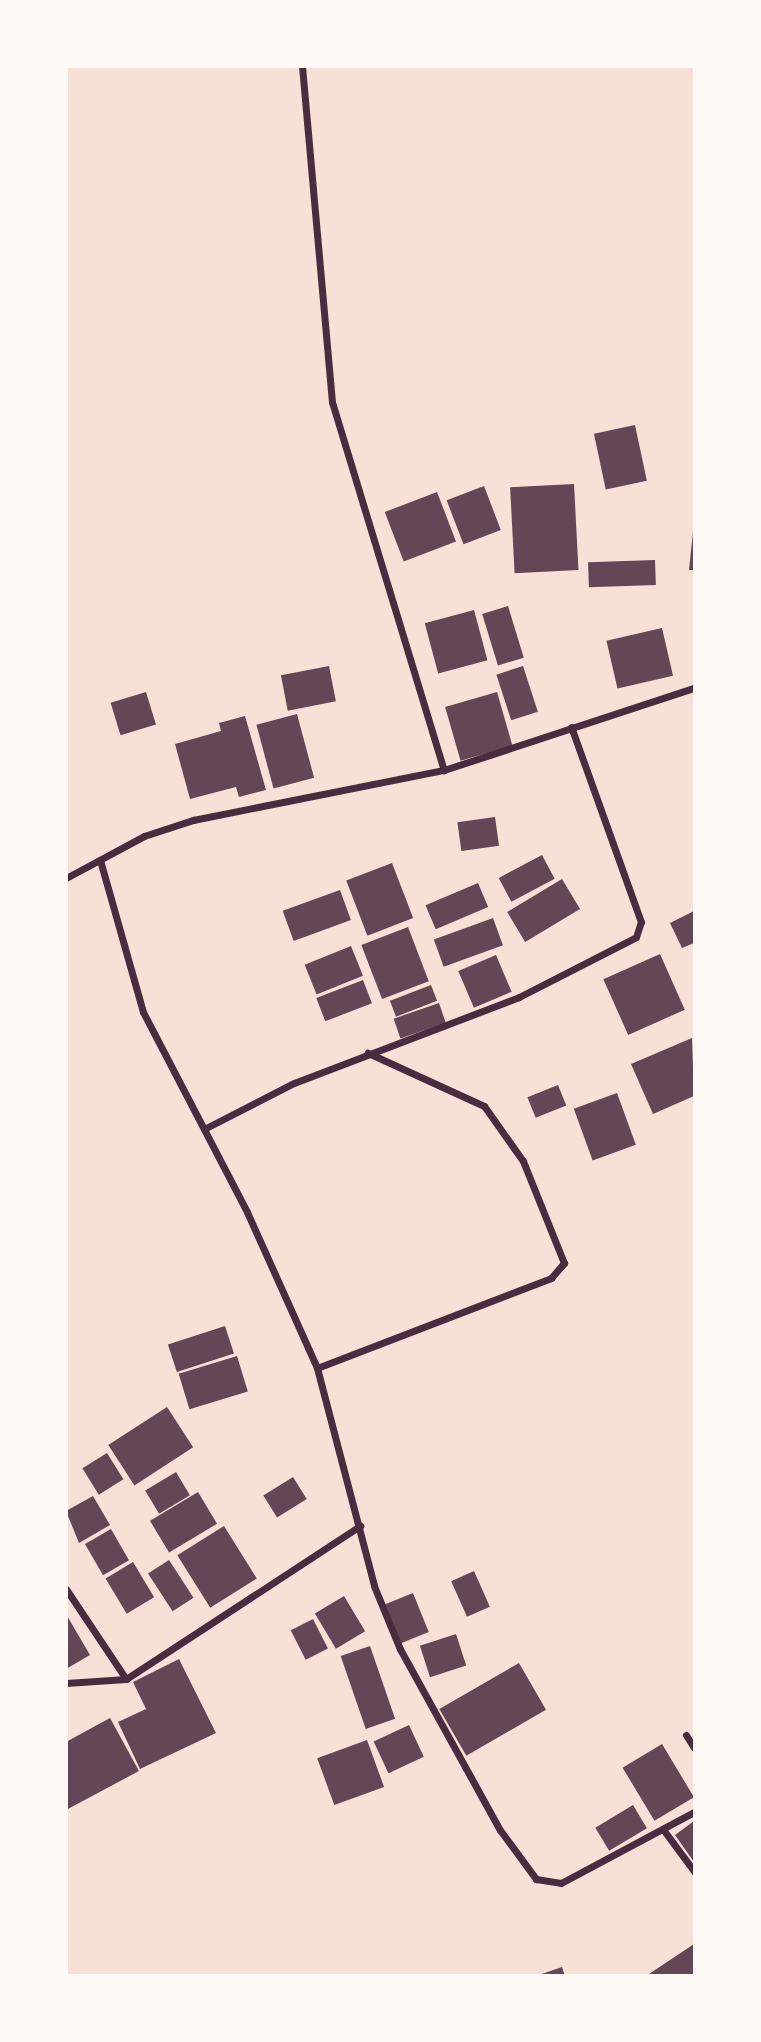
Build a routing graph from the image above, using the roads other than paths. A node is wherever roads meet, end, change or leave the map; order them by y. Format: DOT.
graph roads {
  1 [pos="302,66"];
  2 [pos="695,688"];
  3 [pos="570,727"];
  4 [pos="444,770"];
  5 [pos="100,860"];
  6 [pos="66,878"];
  7 [pos="367,1053"];
  8 [pos="204,1129"];
  9 [pos="317,1368"];
  10 [pos="360,1526"];
  11 [pos="66,1589"];
  12 [pos="126,1679"];
  13 [pos="66,1683"];
  14 [pos="687,1735"];
  15 [pos="695,1748"];
  16 [pos="695,1812"];
  17 [pos="665,1832"];
  18 [pos="695,1871"];
  1 -- 4 [label="street"];
  2 -- 3 [label="street"];
  3 -- 4 [label="street"];
  3 -- 7 [label="street"];
  4 -- 5 [label="street"];
  5 -- 6 [label="street"];
  5 -- 8 [label="street"];
  7 -- 8 [label="street"];
  7 -- 9 [label="street"];
  8 -- 9 [label="street"];
  9 -- 10 [label="street"];
  10 -- 12 [label="street"];
  10 -- 17 [label="street"];
  11 -- 12 [label="street"];
  12 -- 13 [label="street"];
  14 -- 15 [label="street"];
  16 -- 17 [label="street"];
  17 -- 18 [label="street"];
}
